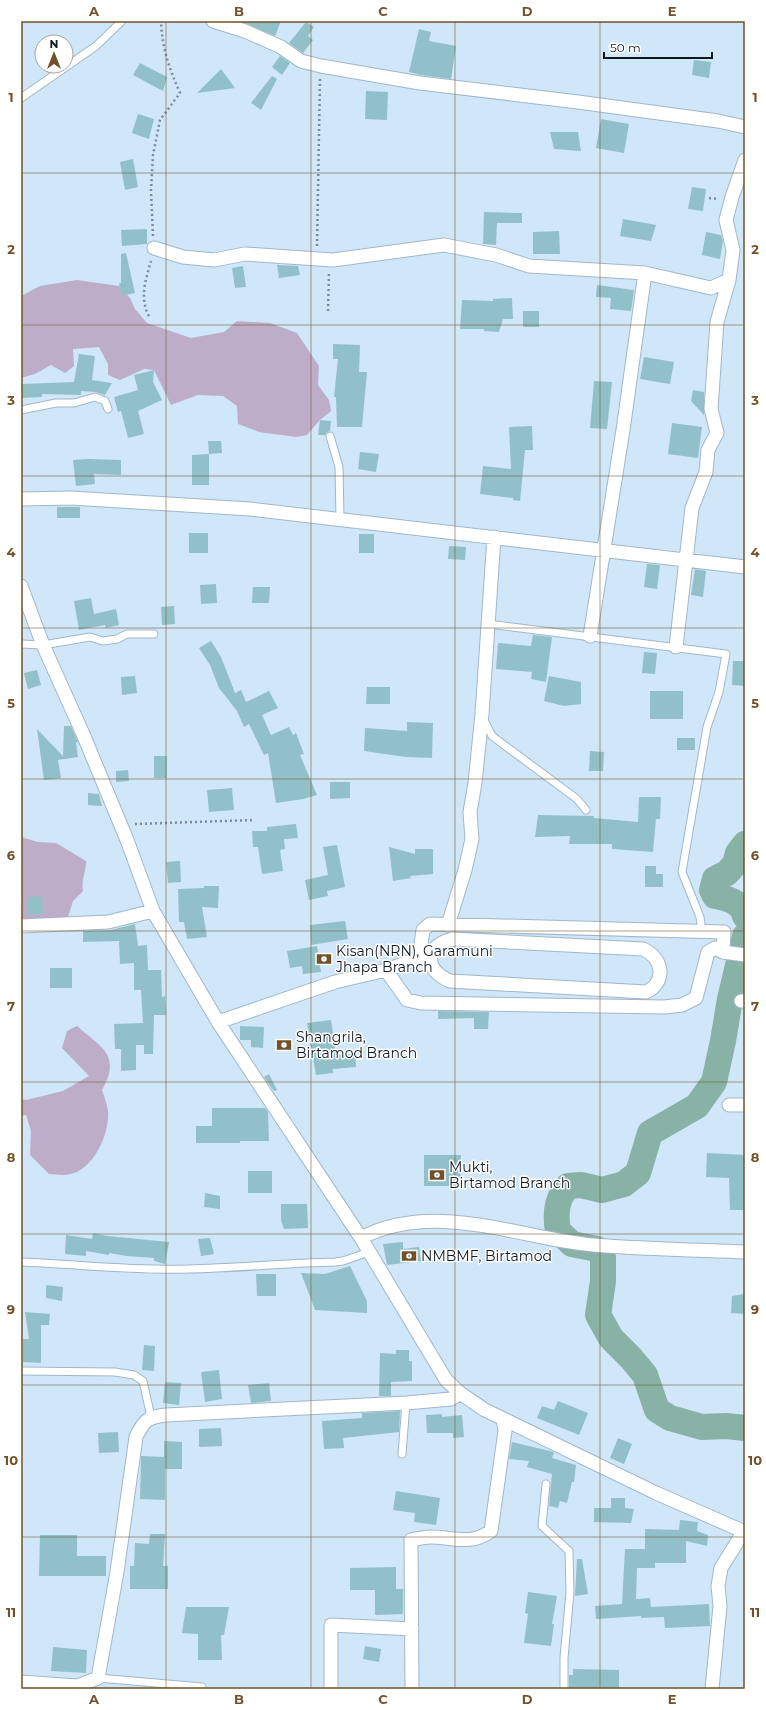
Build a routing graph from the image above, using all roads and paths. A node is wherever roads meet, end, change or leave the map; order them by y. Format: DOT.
graph roads {
  1 [pos="122,21"];
  2 [pos="161,21"];
  3 [pos="213,21"];
  4 [pos="321,66"];
  5 [pos="21,98"];
  6 [pos="745,126"];
  7 [pos="745,160"];
  8 [pos="154,248"];
  9 [pos="323,260"];
  10 [pos="645,273"];
  11 [pos="729,280"];
  12 [pos="328,311"];
  13 [pos="149,316"];
  14 [pos="21,410"];
  15 [pos="108,410"];
  16 [pos="330,436"];
  17 [pos="21,499"];
  18 [pos="340,519"];
  19 [pos="494,537"];
  20 [pos="604,550"];
  21 [pos="685,560"];
  22 [pos="745,567"];
  23 [pos="21,586"];
  24 [pos="488,624"];
  25 [pos="154,634"];
  26 [pos="590,636"];
  27 [pos="21,644"];
  28 [pos="43,645"];
  29 [pos="676,648"];
  30 [pos="482,714"];
  31 [pos="586,810"];
  32 [pos="254,820"];
  33 [pos="120,824"];
  34 [pos="153,911"];
  35 [pos="448,925"];
  36 [pos="21,926"];
  37 [pos="702,932"];
  38 [pos="643,949"];
  39 [pos="726,952"];
  40 [pos="745,955"];
  41 [pos="386,970"];
  42 [pos="218,1022"];
  43 [pos="729,1105"];
  44 [pos="745,1105"];
  45 [pos="361,1238"];
  46 [pos="369,1252"];
  47 [pos="745,1252"];
  48 [pos="21,1262"];
  49 [pos="21,1371"];
  50 [pos="460,1393"];
  51 [pos="406,1403"];
  52 [pos="151,1417"];
  53 [pos="503,1419"];
  54 [pos="402,1454"];
  55 [pos="546,1484"];
  56 [pos="745,1532"];
  57 [pos="412,1629"];
  58 [pos="98,1678"];
  59 [pos="21,1682"];
  60 [pos="202,1687"];
  61 [pos="77,1688"];
  62 [pos="331,1689"];
  63 [pos="412,1689"];
  64 [pos="564,1689"];
  65 [pos="712,1689"];
  1 -- 5 [label="lane"];
  2 -- 8 [label="path"];
  3 -- 4 [label="street"];
  4 -- 6 [label="street"];
  4 -- 9 [label="path"];
  7 -- 11 [label="street"];
  8 -- 9 [label="street"];
  8 -- 13 [label="path"];
  9 -- 10 [label="street"];
  9 -- 12 [label="path"];
  10 -- 11 [label="street"];
  10 -- 20 [label="street"];
  11 -- 21 [label="street"];
  14 -- 15 [label="lane"];
  16 -- 18 [label="lane"];
  17 -- 18 [label="street"];
  18 -- 19 [label="street"];
  19 -- 20 [label="street"];
  19 -- 24 [label="street"];
  20 -- 21 [label="street"];
  20 -- 26 [label="street"];
  21 -- 22 [label="street"];
  21 -- 29 [label="street"];
  23 -- 28 [label="street"];
  24 -- 26 [label="lane"];
  24 -- 30 [label="street"];
  25 -- 28 [label="lane"];
  26 -- 29 [label="lane"];
  27 -- 28 [label="lane"];
  28 -- 33 [label="street"];
  29 -- 37 [label="lane"];
  30 -- 31 [label="lane"];
  30 -- 35 [label="street"];
  32 -- 33 [label="path"];
  33 -- 34 [label="street"];
  34 -- 36 [label="street"];
  34 -- 42 [label="street"];
  35 -- 37 [label="street"];
  35 -- 41 [label="street"];
  37 -- 39 [label="street"];
  38 -- 38 [label="street"];
  39 -- 40 [label="street"];
  39 -- 41 [label="street"];
  41 -- 42 [label="street"];
  42 -- 45 [label="street"];
  43 -- 44 [label="street"];
  45 -- 46 [label="street"];
  45 -- 47 [label="street"];
  46 -- 48 [label="lane"];
  46 -- 50 [label="street"];
  49 -- 52 [label="lane"];
  50 -- 51 [label="street"];
  50 -- 53 [label="street"];
  51 -- 52 [label="street"];
  51 -- 54 [label="lane"];
  52 -- 58 [label="street"];
  53 -- 56 [label="street"];
  53 -- 57 [label="street"];
  55 -- 64 [label="lane"];
  56 -- 65 [label="street"];
  57 -- 62 [label="street"];
  57 -- 63 [label="street"];
  58 -- 60 [label="lane"];
  58 -- 61 [label="street"];
  59 -- 61 [label="street"];
}
